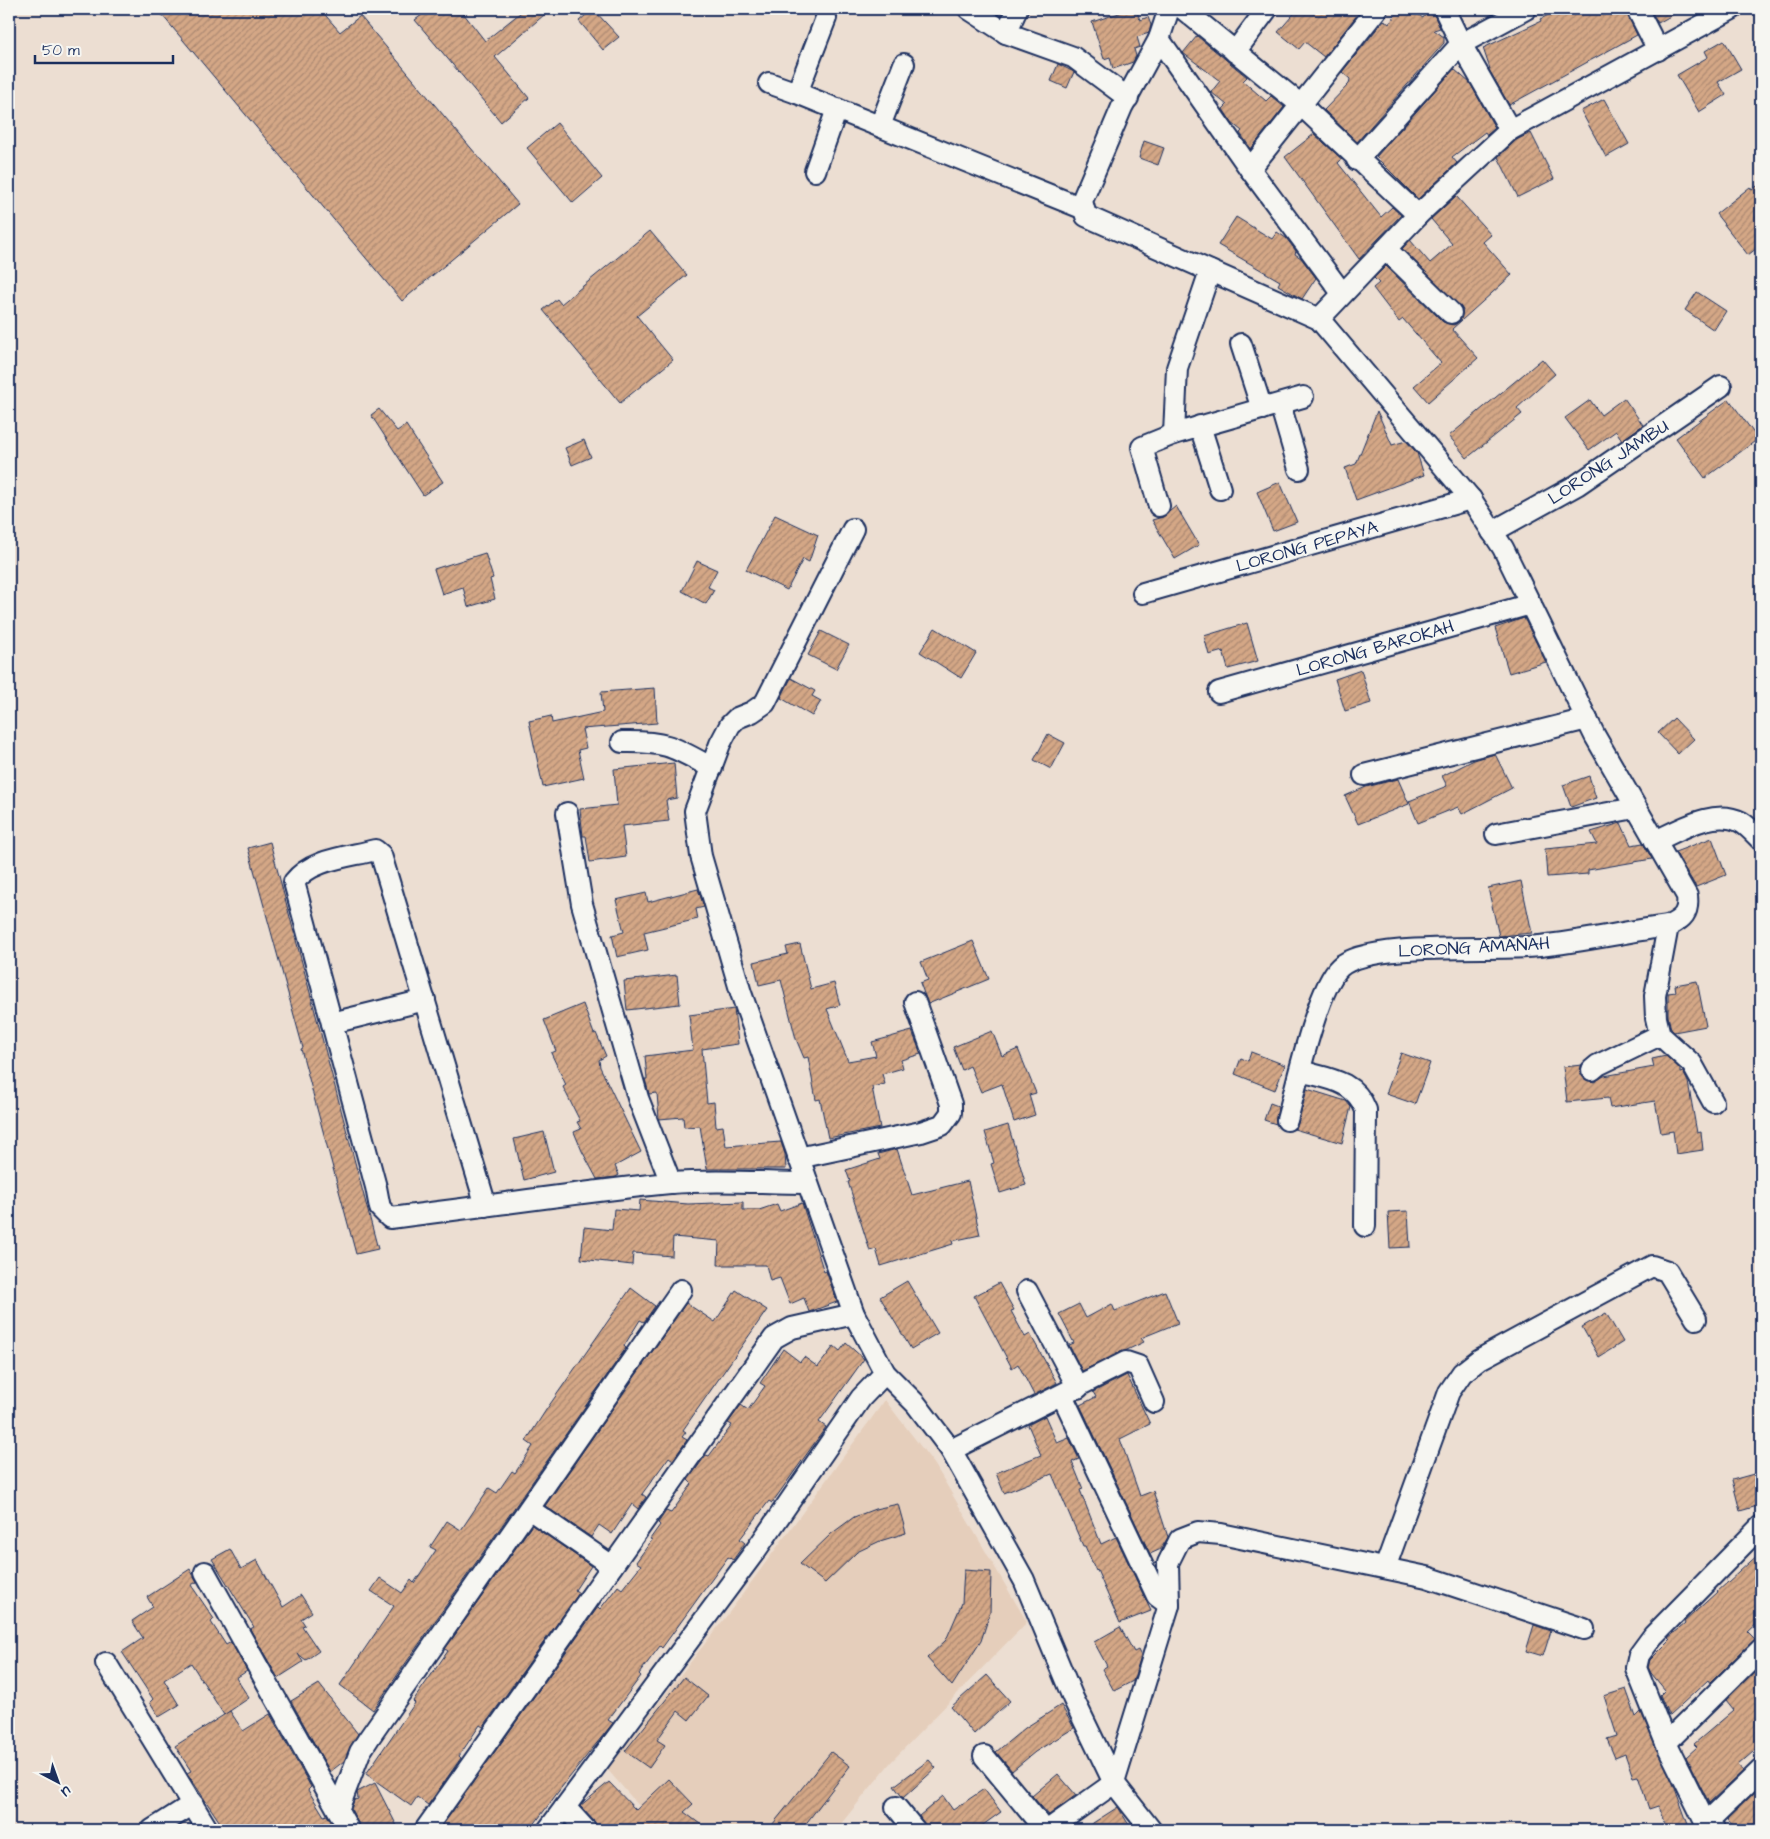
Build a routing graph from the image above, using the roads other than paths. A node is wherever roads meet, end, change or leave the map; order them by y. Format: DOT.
graph roads {
  1 [pos="969,9"];
  2 [pos="1017,9"];
  3 [pos="1169,9"];
  4 [pos="1183,9"];
  5 [pos="1267,9"];
  6 [pos="1376,9"];
  7 [pos="1444,9"];
  8 [pos="1526,9"];
  9 [pos="1637,9"];
  10 [pos="1732,9"];
  11 [pos="826,18"];
  12 [pos="1006,32"];
  13 [pos="1159,39"];
  14 [pos="1461,44"];
  15 [pos="1658,50"];
  16 [pos="1235,52"];
  17 [pos="904,64"];
  18 [pos="769,83"];
  19 [pos="797,93"];
  20 [pos="1128,98"];
  21 [pos="1301,105"];
  22 [pos="837,109"];
  23 [pos="880,126"];
  24 [pos="1510,130"];
  25 [pos="1357,160"];
  26 [pos="1250,169"];
  27 [pos="815,171"];
  28 [pos="1082,208"];
  29 [pos="1418,215"];
  30 [pos="1386,249"];
  31 [pos="1210,271"];
  32 [pos="1342,294"];
  33 [pos="1451,313"];
  34 [pos="1319,319"];
  35 [pos="1241,344"];
  36 [pos="1721,386"];
  37 [pos="1303,397"];
  38 [pos="1271,406"];
  39 [pos="1200,426"];
  40 [pos="1174,434"];
  41 [pos="1300,469"];
  42 [pos="1220,489"];
  43 [pos="1471,499"];
  44 [pos="1159,506"];
  45 [pos="853,529"];
  46 [pos="1492,532"];
  47 [pos="1143,593"];
  48 [pos="1531,604"];
  49 [pos="1219,692"];
  50 [pos="1587,719"];
  51 [pos="622,742"];
  52 [pos="712,768"];
  53 [pos="1364,774"];
  54 [pos="1636,808"];
  55 [pos="567,812"];
  56 [pos="1496,834"];
  57 [pos="1761,840"];
  58 [pos="1655,841"];
  59 [pos="1668,926"];
  60 [pos="425,1000"];
  61 [pos="915,1002"];
  62 [pos="332,1023"];
  63 [pos="1660,1036"];
  64 [pos="1592,1070"];
  65 [pos="1300,1071"];
  66 [pos="1713,1102"];
  67 [pos="1287,1120"];
  68 [pos="798,1158"];
  69 [pos="671,1183"];
  70 [pos="807,1183"];
  71 [pos="486,1206"];
  72 [pos="1365,1226"];
  73 [pos="681,1290"];
  74 [pos="1027,1292"];
  75 [pos="854,1314"];
  76 [pos="1696,1319"];
  77 [pos="885,1373"];
  78 [pos="1070,1392"];
  79 [pos="1154,1402"];
  80 [pos="951,1450"];
  81 [pos="529,1509"];
  82 [pos="1761,1526"];
  83 [pos="612,1566"];
  84 [pos="1385,1568"];
  85 [pos="205,1572"];
  86 [pos="1169,1605"];
  87 [pos="1584,1629"];
  88 [pos="1761,1649"];
  89 [pos="106,1663"];
  90 [pos="1666,1743"];
  91 [pos="984,1756"];
  92 [pos="1761,1770"];
  93 [pos="1114,1782"];
  94 [pos="193,1804"];
  95 [pos="566,1807"];
  96 [pos="896,1807"];
  97 [pos="338,1810"];
  98 [pos="1710,1828"];
  99 [pos="152,1830"];
  100 [pos="208,1830"];
  101 [pos="349,1830"];
  102 [pos="426,1830"];
  103 [pos="548,1830"];
  104 [pos="586,1830"];
  105 [pos="915,1830"];
  106 [pos="1047,1830"];
  107 [pos="1151,1830"];
  1 -- 12 [label="street"];
  2 -- 12 [label="street"];
  3 -- 13 [label="street"];
  4 -- 16 [label="street"];
  5 -- 16 [label="street"];
  6 -- 21 [label="street"];
  7 -- 14 [label="street"];
  8 -- 14 [label="street"];
  9 -- 15 [label="street"];
  10 -- 15 [label="street"];
  11 -- 19 [label="street"];
  12 -- 20 [label="street"];
  13 -- 20 [label="street"];
  13 -- 26 [label="street"];
  14 -- 24 [label="street"];
  14 -- 25 [label="street"];
  15 -- 24 [label="street"];
  16 -- 21 [label="street"];
  17 -- 23 [label="street"];
  18 -- 19 [label="street"];
  19 -- 22 [label="street"];
  20 -- 28 [label="street"];
  21 -- 25 [label="street"];
  21 -- 26 [label="street"];
  22 -- 23 [label="street"];
  22 -- 27 [label="street"];
  23 -- 28 [label="street"];
  24 -- 29 [label="street"];
  25 -- 29 [label="street"];
  26 -- 32 [label="street"];
  28 -- 31 [label="street"];
  29 -- 30 [label="street"];
  30 -- 32 [label="street"];
  30 -- 33 [label="street"];
  31 -- 34 [label="street"];
  31 -- 40 [label="street"];
  32 -- 34 [label="street"];
  34 -- 43 [label="street"];
  35 -- 38 [label="street"];
  36 -- 46 [label="street, LORONG JAMBU"];
  37 -- 38 [label="street"];
  38 -- 39 [label="street"];
  38 -- 41 [label="street"];
  39 -- 40 [label="street"];
  39 -- 42 [label="street"];
  40 -- 44 [label="street"];
  43 -- 46 [label="street"];
  43 -- 47 [label="street, LORONG PEPAYA"];
  45 -- 52 [label="street"];
  46 -- 48 [label="street"];
  48 -- 49 [label="street, LORONG BAROKAH"];
  48 -- 50 [label="street"];
  50 -- 53 [label="street"];
  50 -- 54 [label="street"];
  51 -- 52 [label="street"];
  52 -- 68 [label="street"];
  54 -- 56 [label="street"];
  54 -- 58 [label="street"];
  55 -- 69 [label="street"];
  57 -- 58 [label="street"];
  58 -- 59 [label="street"];
  59 -- 63 [label="street"];
  59 -- 65 [label="street, LORONG AMANAH"];
  60 -- 62 [label="street"];
  60 -- 62 [label="street"];
  60 -- 71 [label="street"];
  61 -- 68 [label="street"];
  62 -- 71 [label="street"];
  63 -- 64 [label="street"];
  63 -- 66 [label="street"];
  65 -- 67 [label="street, LORONG AMANAH"];
  65 -- 72 [label="street"];
  68 -- 70 [label="street"];
  69 -- 70 [label="street"];
  69 -- 71 [label="street"];
  70 -- 75 [label="street"];
  73 -- 81 [label="street"];
  74 -- 78 [label="street"];
  75 -- 77 [label="street"];
  75 -- 83 [label="street"];
  76 -- 84 [label="street"];
  77 -- 80 [label="street"];
  77 -- 95 [label="street"];
  78 -- 79 [label="street"];
  78 -- 80 [label="street"];
  78 -- 86 [label="street"];
  80 -- 93 [label="street"];
  81 -- 83 [label="street"];
  81 -- 97 [label="street"];
  82 -- 90 [label="street"];
  83 -- 102 [label="street"];
  84 -- 86 [label="street"];
  84 -- 87 [label="street"];
  85 -- 97 [label="street"];
  86 -- 93 [label="street"];
  88 -- 90 [label="street"];
  89 -- 94 [label="street"];
  90 -- 98 [label="street"];
  91 -- 106 [label="street"];
  92 -- 98 [label="street"];
  93 -- 106 [label="street"];
  93 -- 107 [label="street"];
  94 -- 99 [label="street"];
  94 -- 100 [label="street"];
  95 -- 103 [label="street"];
  95 -- 104 [label="street"];
  96 -- 105 [label="street"];
  97 -- 101 [label="street"];
}
